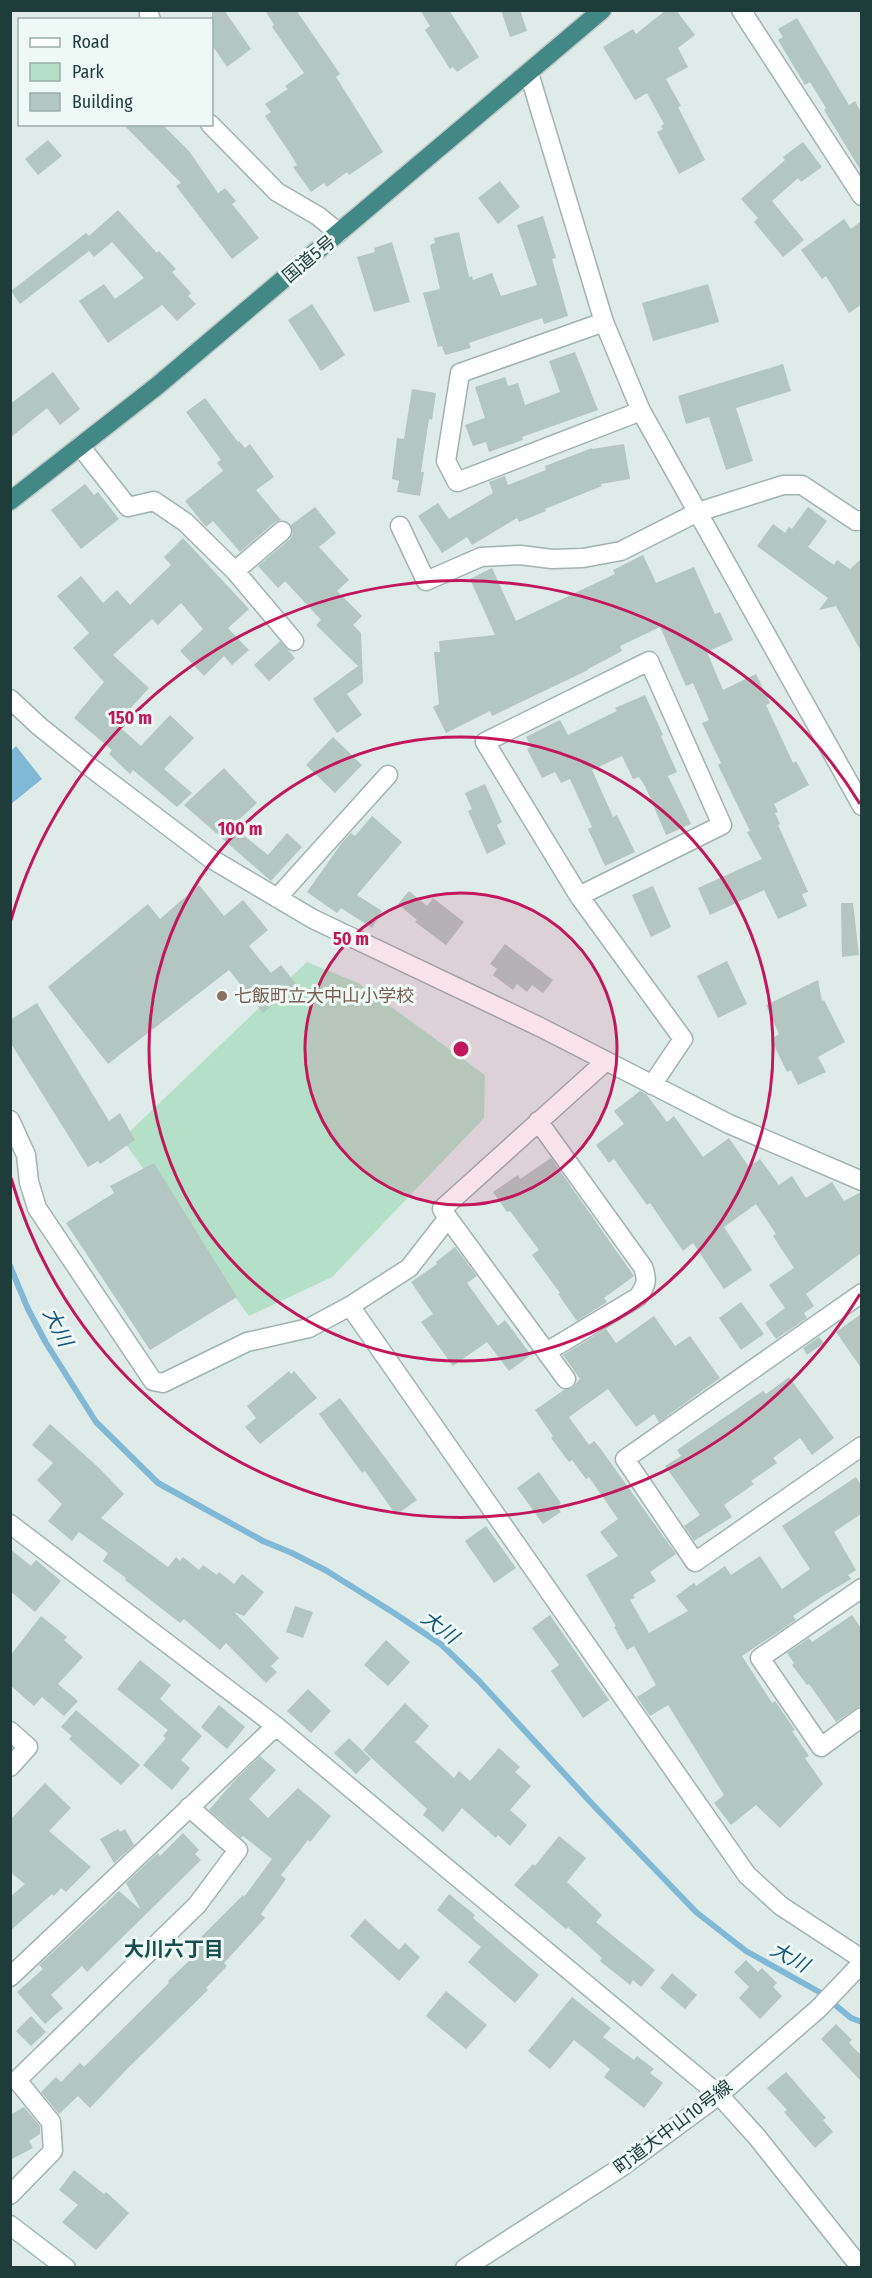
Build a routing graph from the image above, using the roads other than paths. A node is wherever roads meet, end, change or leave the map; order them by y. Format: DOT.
graph roads {
  1 [pos="602,10"];
  2 [pos="741,10"];
  3 [pos="529,74"];
  4 [pos="212,126"];
  5 [pos="861,196"];
  6 [pos="339,233"];
  7 [pos="604,322"];
  8 [pos="640,411"];
  9 [pos="80,446"];
  10 [pos="10,501"];
  11 [pos="698,512"];
  12 [pos="861,520"];
  13 [pos="400,526"];
  14 [pos="282,531"];
  15 [pos="235,571"];
  16 [pos="294,641"];
  17 [pos="10,699"];
  18 [pos="388,775"];
  19 [pos="861,806"];
  20 [pos="579,897"];
  21 [pos="277,898"];
  22 [pos="606,1061"];
  23 [pos="652,1085"];
  24 [pos="10,1120"];
  25 [pos="538,1121"];
  26 [pos="861,1181"];
  27 [pos="448,1218"];
  28 [pos="861,1293"];
  29 [pos="350,1306"];
  30 [pos="548,1351"];
  31 [pos="566,1379"];
  32 [pos="861,1446"];
  33 [pos="10,1524"];
  34 [pos="861,1588"];
  35 [pos="861,1717"];
  36 [pos="276,1726"];
  37 [pos="10,1731"];
  38 [pos="10,1767"];
  39 [pos="189,1807"];
  40 [pos="858,1966"];
  41 [pos="10,1977"];
  42 [pos="719,2096"];
  43 [pos="10,2195"];
  44 [pos="10,2225"];
  45 [pos="56,2265"];
  46 [pos="465,2268"];
  47 [pos="861,2268"];
  1 -- 3 [label="highway, 国道5号"];
  2 -- 5 [label="street"];
  3 -- 6 [label="highway, 国道5号"];
  3 -- 7 [label="street"];
  4 -- 6 [label="street"];
  6 -- 9 [label="highway, 国道5号"];
  7 -- 8 [label="street"];
  7 -- 8 [label="street"];
  8 -- 11 [label="street"];
  9 -- 10 [label="highway, 国道5号"];
  9 -- 15 [label="street"];
  11 -- 12 [label="street"];
  11 -- 13 [label="street"];
  11 -- 19 [label="street"];
  14 -- 15 [label="street"];
  15 -- 16 [label="street"];
  17 -- 21 [label="street"];
  18 -- 21 [label="street"];
  20 -- 20 [label="street"];
  20 -- 23 [label="street"];
  21 -- 22 [label="street"];
  22 -- 23 [label="street"];
  22 -- 25 [label="street"];
  23 -- 26 [label="street"];
  24 -- 29 [label="street"];
  25 -- 27 [label="street"];
  25 -- 30 [label="street"];
  27 -- 29 [label="street"];
  27 -- 30 [label="street"];
  28 -- 32 [label="street"];
  29 -- 40 [label="street"];
  30 -- 31 [label="street"];
  33 -- 36 [label="street"];
  34 -- 35 [label="street"];
  36 -- 39 [label="street"];
  36 -- 42 [label="street"];
  37 -- 38 [label="street"];
  39 -- 41 [label="street"];
  39 -- 43 [label="street"];
  40 -- 42 [label="street, 町道大中山10号線"];
  42 -- 46 [label="street, 町道大中山10号線"];
  42 -- 47 [label="street"];
  44 -- 45 [label="street"];
}
